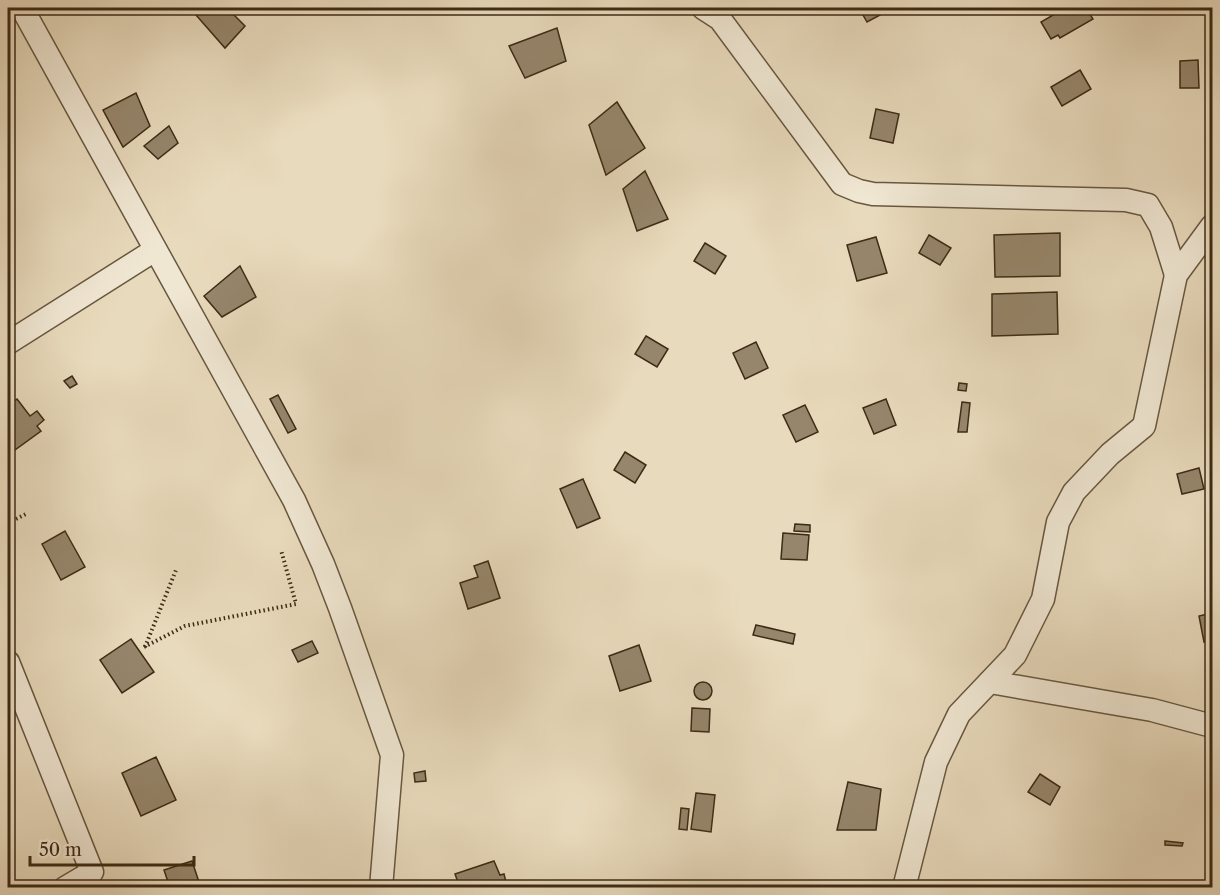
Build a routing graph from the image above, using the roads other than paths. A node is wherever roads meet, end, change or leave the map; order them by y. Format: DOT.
graph roads {
  1 [pos="22,8"];
  2 [pos="703,8"];
  3 [pos="1212,226"];
  4 [pos="154,250"];
  5 [pos="1176,275"];
  6 [pos="8,343"];
  7 [pos="8,662"];
  8 [pos="990,682"];
  9 [pos="1212,726"];
  10 [pos="65,888"];
  11 [pos="381,888"];
  12 [pos="904,888"];
  1 -- 4 [label="street"];
  2 -- 5 [label="street"];
  3 -- 5 [label="street"];
  4 -- 6 [label="street"];
  4 -- 11 [label="street"];
  5 -- 8 [label="street"];
  7 -- 10 [label="street"];
  8 -- 9 [label="street"];
  8 -- 12 [label="street"];
}
